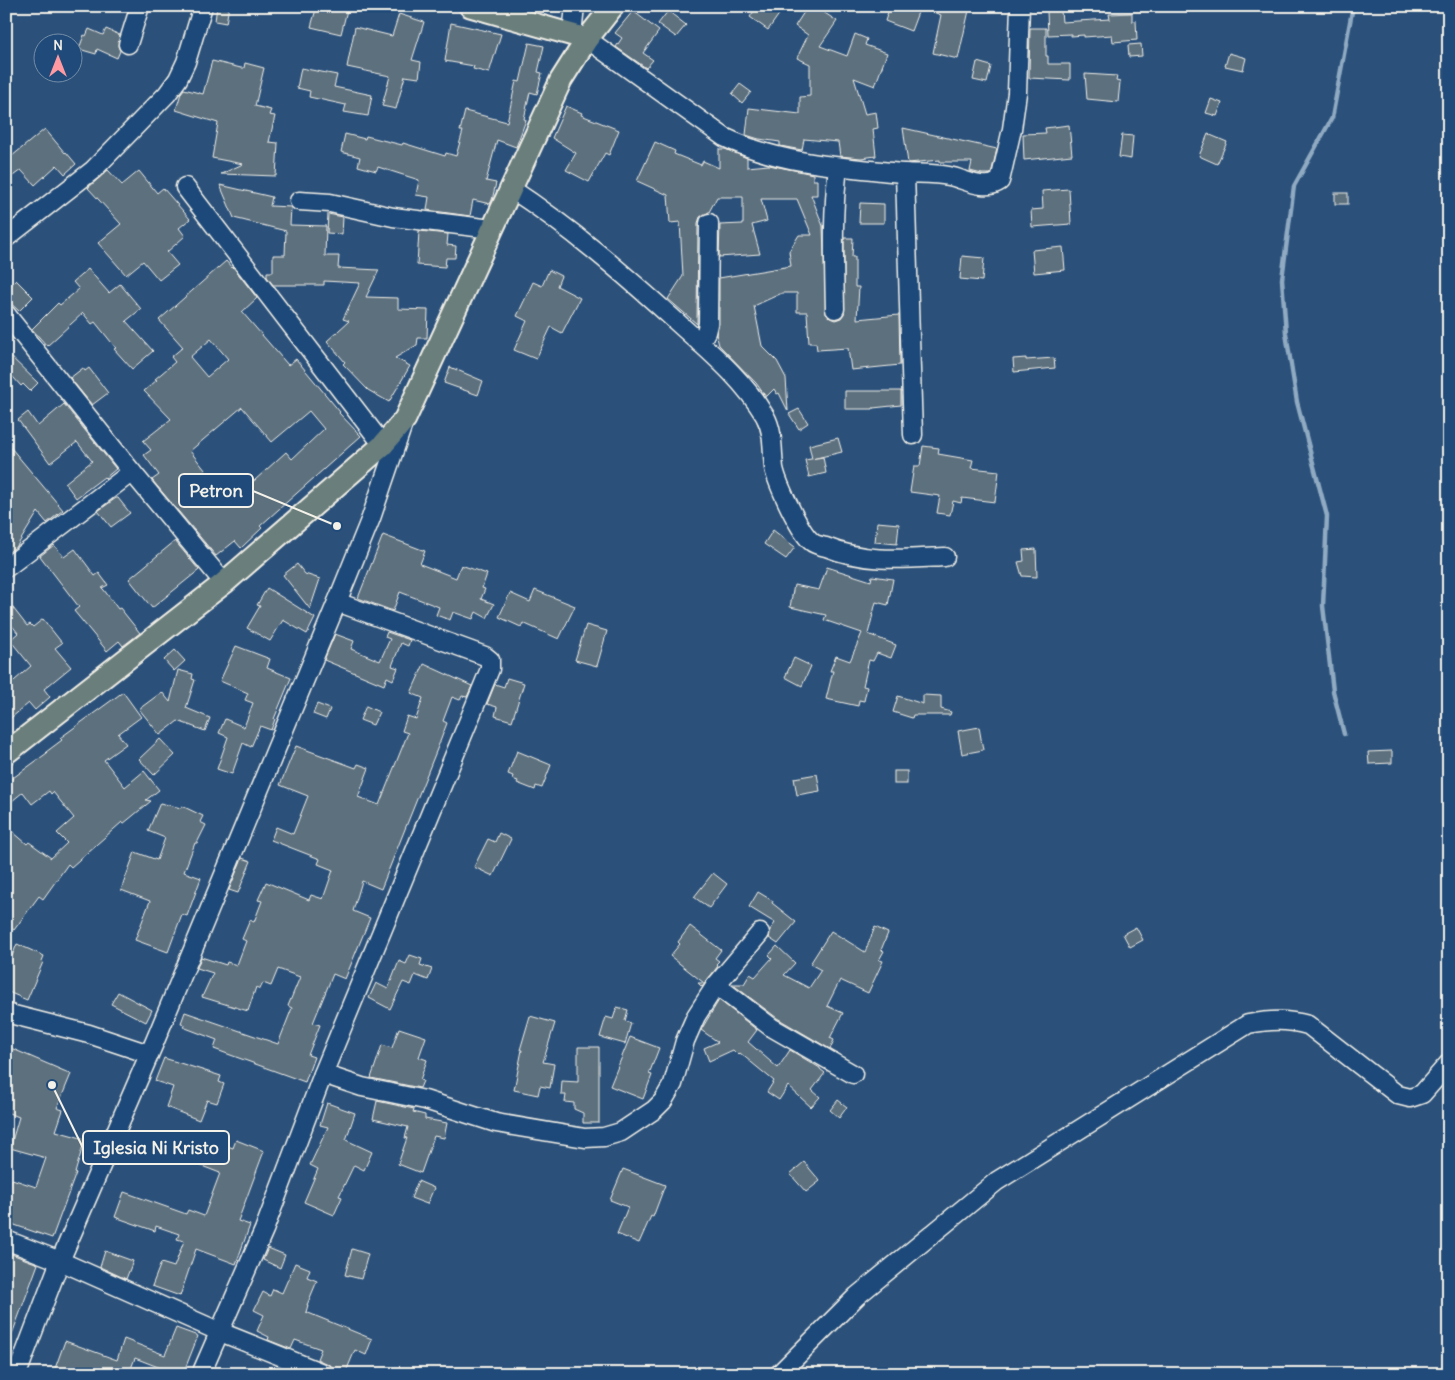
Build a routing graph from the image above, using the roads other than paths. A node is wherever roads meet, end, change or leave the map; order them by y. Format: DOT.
graph roads {
  1 [pos="140,6"];
  2 [pos="203,6"];
  3 [pos="470,6"];
  4 [pos="575,6"];
  5 [pos="613,6"];
  6 [pos="1020,6"];
  7 [pos="579,36"];
  8 [pos="128,44"];
  9 [pos="838,167"];
  10 [pos="906,173"];
  11 [pos="185,187"];
  12 [pos="510,188"];
  13 [pos="299,201"];
  14 [pos="709,223"];
  15 [pos="492,230"];
  16 [pos="6,238"];
  17 [pos="835,309"];
  18 [pos="6,314"];
  19 [pos="700,343"];
  20 [pos="405,419"];
  21 [pos="913,436"];
  22 [pos="383,446"];
  23 [pos="132,472"];
  24 [pos="945,557"];
  25 [pos="6,568"];
  26 [pos="224,583"];
  27 [pos="337,602"];
  28 [pos="6,753"];
  29 [pos="760,933"];
  30 [pos="716,985"];
  31 [pos="6,1013"];
  32 [pos="149,1054"];
  33 [pos="1449,1063"];
  34 [pos="323,1074"];
  35 [pos="853,1074"];
  36 [pos="6,1240"];
  37 [pos="60,1261"];
  38 [pos="218,1330"];
  39 [pos="17,1374"];
  40 [pos="201,1374"];
  41 [pos="325,1374"];
  42 [pos="779,1374"];
  1 -- 8 [label="street"];
  2 -- 16 [label="street"];
  3 -- 7 [label="main road"];
  4 -- 7 [label="street"];
  5 -- 7 [label="main road"];
  6 -- 10 [label="street"];
  7 -- 9 [label="street"];
  7 -- 12 [label="main road"];
  9 -- 10 [label="street"];
  9 -- 17 [label="street"];
  10 -- 21 [label="street"];
  11 -- 22 [label="street"];
  12 -- 15 [label="main road"];
  12 -- 19 [label="street"];
  13 -- 15 [label="street"];
  14 -- 19 [label="street"];
  15 -- 20 [label="main road"];
  18 -- 23 [label="street"];
  19 -- 24 [label="street"];
  20 -- 22 [label="main road"];
  20 -- 27 [label="street"];
  22 -- 26 [label="main road"];
  23 -- 25 [label="street"];
  23 -- 26 [label="street"];
  26 -- 28 [label="main road"];
  27 -- 32 [label="street"];
  27 -- 34 [label="street"];
  29 -- 30 [label="street"];
  30 -- 34 [label="street"];
  30 -- 35 [label="street"];
  31 -- 32 [label="street"];
  32 -- 37 [label="street"];
  33 -- 42 [label="street"];
  34 -- 38 [label="street"];
  36 -- 37 [label="street"];
  37 -- 38 [label="street"];
  37 -- 39 [label="street"];
  38 -- 40 [label="street"];
  38 -- 41 [label="street"];
}
